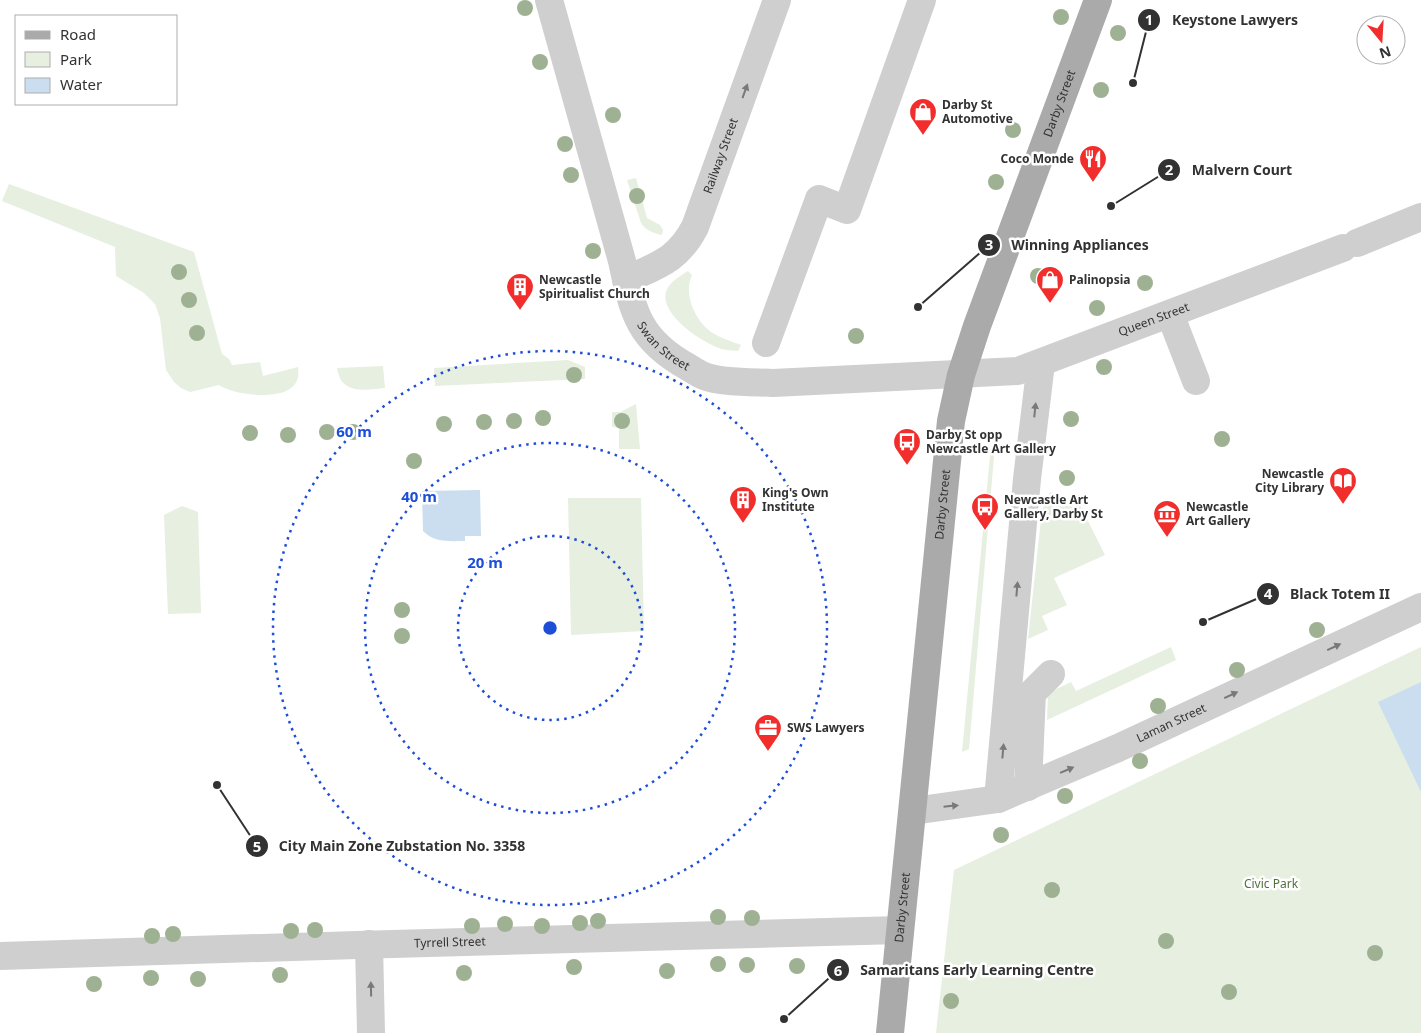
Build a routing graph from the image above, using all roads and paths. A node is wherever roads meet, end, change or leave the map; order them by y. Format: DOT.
graph roads {
  1 [pos="549,0"];
  2 [pos="777,0"];
  3 [pos="922,0"];
  4 [pos="1098,0"];
  5 [pos="1421,217"];
  6 [pos="626,280"];
  7 [pos="1170,314"];
  8 [pos="766,343"];
  9 [pos="1041,363"];
  10 [pos="961,375"];
  11 [pos="1196,381"];
  12 [pos="1421,607"];
  13 [pos="1051,674"];
  14 [pos="1028,786"];
  15 [pos="998,799"];
  16 [pos="912,810"];
  17 [pos="900,930"];
  18 [pos="370,944"];
  19 [pos="0,956"];
  20 [pos="371,1033"];
  21 [pos="890,1033"];
  1 -- 6 [label="street, Swan Street"];
  6 -- 2 [label="street, Railway Street, one-way"];
  3 -- 8 [label="street"];
  4 -- 10 [label="main road, Darby Street"];
  5 -- 7 [label="street, Queen Street"];
  6 -- 10 [label="street, Swan Street"];
  7 -- 9 [label="street, Queen Street"];
  7 -- 11 [label="street"];
  9 -- 10 [label="street, Queen Street"];
  15 -- 9 [label="street, one-way"];
  10 -- 16 [label="main road, Darby Street"];
  14 -- 12 [label="street, Laman Street, one-way"];
  13 -- 14 [label="street"];
  14 -- 15 [label="street, Laman Street"];
  16 -- 15 [label="street, Laman Street, one-way"];
  16 -- 17 [label="main road, Darby Street"];
  17 -- 18 [label="street, Tyrrell Street"];
  17 -- 21 [label="main road, Darby Street"];
  18 -- 19 [label="street, Tyrrell Street"];
  20 -- 18 [label="street, one-way"];
}
